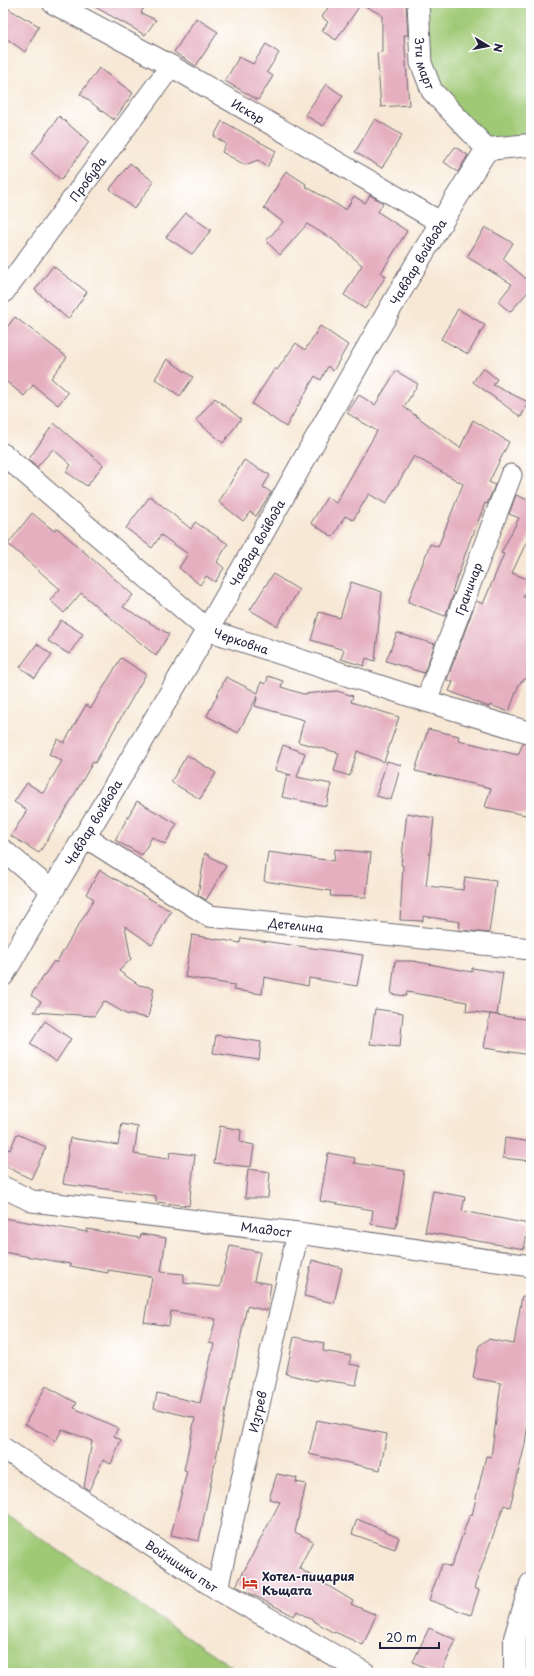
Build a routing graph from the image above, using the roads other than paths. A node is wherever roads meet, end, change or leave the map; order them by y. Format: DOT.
graph roads {
  1 [pos="53,3"];
  2 [pos="418,3"];
  3 [pos="171,66"];
  4 [pos="531,145"];
  5 [pos="487,149"];
  6 [pos="440,222"];
  7 [pos="3,293"];
  8 [pos="3,454"];
  9 [pos="512,475"];
  10 [pos="208,630"];
  11 [pos="426,701"];
  12 [pos="531,733"];
  13 [pos="84,836"];
  14 [pos="3,850"];
  15 [pos="51,890"];
  16 [pos="531,948"];
  17 [pos="3,975"];
  18 [pos="3,1187"];
  19 [pos="298,1233"];
  20 [pos="531,1266"];
  21 [pos="3,1448"];
  22 [pos="531,1584"];
  23 [pos="218,1589"];
  24 [pos="366,1673"];
  25 [pos="515,1673"];
  1 -- 3 [label="street, Искър"];
  2 -- 5 [label="street, 3ти март"];
  3 -- 6 [label="street, Искър"];
  3 -- 7 [label="street, Пробуда"];
  4 -- 5 [label="street"];
  5 -- 6 [label="street, Чавдар войвода"];
  6 -- 10 [label="street, Чавдар войвода"];
  8 -- 10 [label="street, Черковна"];
  9 -- 11 [label="street, Граничар"];
  10 -- 11 [label="street, Черковна"];
  10 -- 13 [label="street, Чавдар войвода"];
  11 -- 12 [label="street, Черковна"];
  13 -- 15 [label="street, Чавдар войвода"];
  13 -- 16 [label="street, Детелина"];
  14 -- 15 [label="street"];
  15 -- 17 [label="street, Чавдар войвода"];
  18 -- 19 [label="street, Младост"];
  19 -- 20 [label="street, Младост"];
  19 -- 23 [label="street, Изгрев"];
  21 -- 23 [label="street, Войнишки път"];
  22 -- 25 [label="street"];
  23 -- 24 [label="street, Войнишки път"];
}
